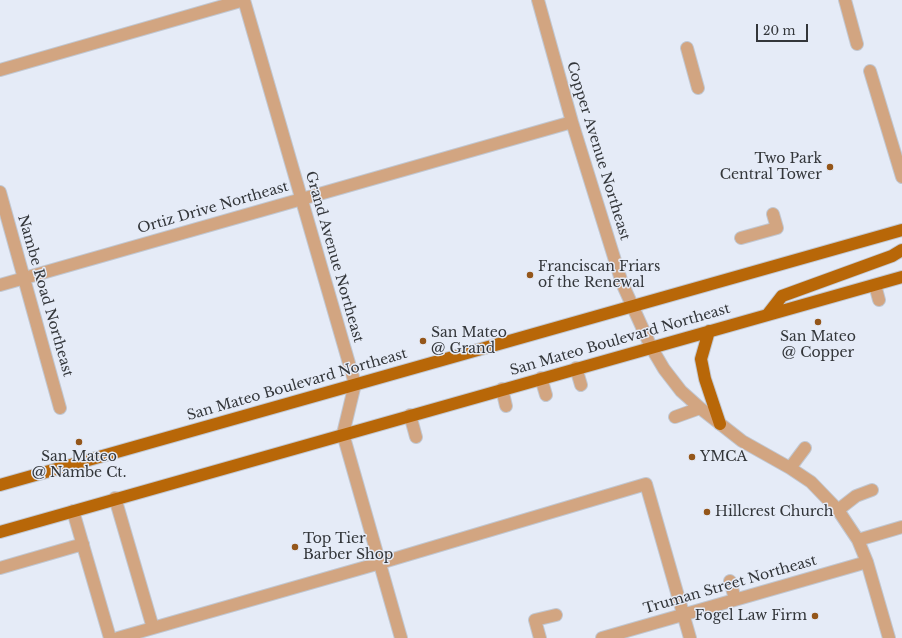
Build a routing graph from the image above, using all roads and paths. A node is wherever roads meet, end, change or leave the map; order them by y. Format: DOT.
graph roads {
  1 [pos="244,0"];
  2 [pos="538,0"];
  3 [pos="845,0"];
  4 [pos="857,44"];
  5 [pos="687,48"];
  6 [pos="0,70"];
  7 [pos="870,71"];
  8 [pos="698,88"];
  9 [pos="572,122"];
  10 [pos="902,177"];
  11 [pos="0,192"];
  12 [pos="301,199"];
  13 [pos="773,214"];
  14 [pos="902,230"];
  15 [pos="741,238"];
  16 [pos="902,250"];
  17 [pos="902,277"];
  18 [pos="24,278"];
  19 [pos="875,284"];
  20 [pos="0,285"];
  21 [pos="879,300"];
  22 [pos="632,306"];
  23 [pos="768,314"];
  24 [pos="710,331"];
  25 [pos="651,347"];
  26 [pos="576,368"];
  27 [pos="541,378"];
  28 [pos="355,384"];
  29 [pos="581,385"];
  30 [pos="502,389"];
  31 [pos="546,395"];
  32 [pos="506,406"];
  33 [pos="60,408"];
  34 [pos="700,408"];
  35 [pos="410,415"];
  36 [pos="675,417"];
  37 [pos="720,424"];
  38 [pos="343,434"];
  39 [pos="416,437"];
  40 [pos="805,448"];
  41 [pos="790,468"];
  42 [pos="0,484"];
  43 [pos="872,490"];
  44 [pos="115,498"];
  45 [pos="838,510"];
  46 [pos="73,511"];
  47 [pos="902,527"];
  48 [pos="0,532"];
  49 [pos="858,540"];
  50 [pos="83,544"];
  51 [pos="867,562"];
  52 [pos="380,563"];
  53 [pos="0,568"];
  54 [pos="730,581"];
  55 [pos="735,599"];
  56 [pos="556,614"];
  57 [pos="683,614"];
  58 [pos="153,628"];
  59 [pos="110,638"];
  60 [pos="118,638"];
  61 [pos="401,638"];
  62 [pos="540,638"];
  63 [pos="602,638"];
  64 [pos="690,638"];
  65 [pos="889,638"];
  1 -- 6 [label="street"];
  1 -- 12 [label="street, Grand Avenue Northeast"];
  2 -- 9 [label="street, Copper Avenue Northeast"];
  3 -- 4 [label="street"];
  5 -- 8 [label="street"];
  7 -- 10 [label="street"];
  9 -- 12 [label="street, Ortiz Drive Northeast"];
  9 -- 22 [label="street, Copper Avenue Northeast"];
  11 -- 18 [label="street, Nambe Road Northeast"];
  12 -- 18 [label="street, Ortiz Drive Northeast"];
  12 -- 28 [label="street, Grand Avenue Northeast"];
  13 -- 15 [label="street"];
  14 -- 22 [label="main road, San Mateo Boulevard Northeast"];
  16 -- 23 [label="main road"];
  17 -- 19 [label="main road, San Mateo Boulevard Northeast"];
  18 -- 20 [label="street, Ortiz Drive Northeast"];
  18 -- 33 [label="street, Nambe Road Northeast"];
  19 -- 21 [label="street"];
  19 -- 23 [label="main road, San Mateo Boulevard Northeast"];
  22 -- 25 [label="street, Copper Avenue Northeast"];
  22 -- 28 [label="main road, San Mateo Boulevard Northeast"];
  23 -- 24 [label="main road, San Mateo Boulevard Northeast"];
  24 -- 25 [label="main road, San Mateo Boulevard Northeast"];
  24 -- 37 [label="main road"];
  25 -- 26 [label="main road, San Mateo Boulevard Northeast"];
  25 -- 34 [label="street, Copper Avenue Northeast"];
  26 -- 27 [label="main road, San Mateo Boulevard Northeast"];
  26 -- 29 [label="street"];
  27 -- 30 [label="main road, San Mateo Boulevard Northeast"];
  27 -- 31 [label="street"];
  28 -- 38 [label="street, Grand Avenue Northeast"];
  28 -- 42 [label="main road, San Mateo Boulevard Northeast"];
  30 -- 32 [label="street"];
  30 -- 35 [label="main road, San Mateo Boulevard Northeast"];
  34 -- 36 [label="street"];
  34 -- 37 [label="street, Copper Avenue Northeast"];
  35 -- 38 [label="main road, San Mateo Boulevard Northeast"];
  35 -- 39 [label="street"];
  37 -- 41 [label="street, Copper Avenue Northeast"];
  38 -- 44 [label="main road, San Mateo Boulevard Northeast"];
  38 -- 52 [label="street, Grand Avenue Northeast"];
  40 -- 41 [label="street"];
  41 -- 45 [label="street, Copper Avenue Northeast"];
  43 -- 45 [label="street"];
  44 -- 46 [label="main road, San Mateo Boulevard Northeast"];
  44 -- 58 [label="street"];
  45 -- 49 [label="street, Copper Avenue Northeast"];
  46 -- 48 [label="main road, San Mateo Boulevard Northeast"];
  46 -- 50 [label="street"];
  47 -- 49 [label="street"];
  49 -- 51 [label="street, Copper Avenue Northeast"];
  50 -- 53 [label="street"];
  50 -- 59 [label="street"];
  51 -- 55 [label="street, Truman Street Northeast"];
  51 -- 65 [label="street, Copper Avenue Northeast"];
  52 -- 57 [label="street"];
  52 -- 58 [label="street"];
  52 -- 61 [label="street, Grand Avenue Northeast"];
  54 -- 55 [label="street"];
  55 -- 57 [label="street, Truman Street Northeast"];
  56 -- 62 [label="street"];
  57 -- 63 [label="street, Truman Street Northeast"];
  57 -- 64 [label="street"];
  58 -- 60 [label="street"];
}
